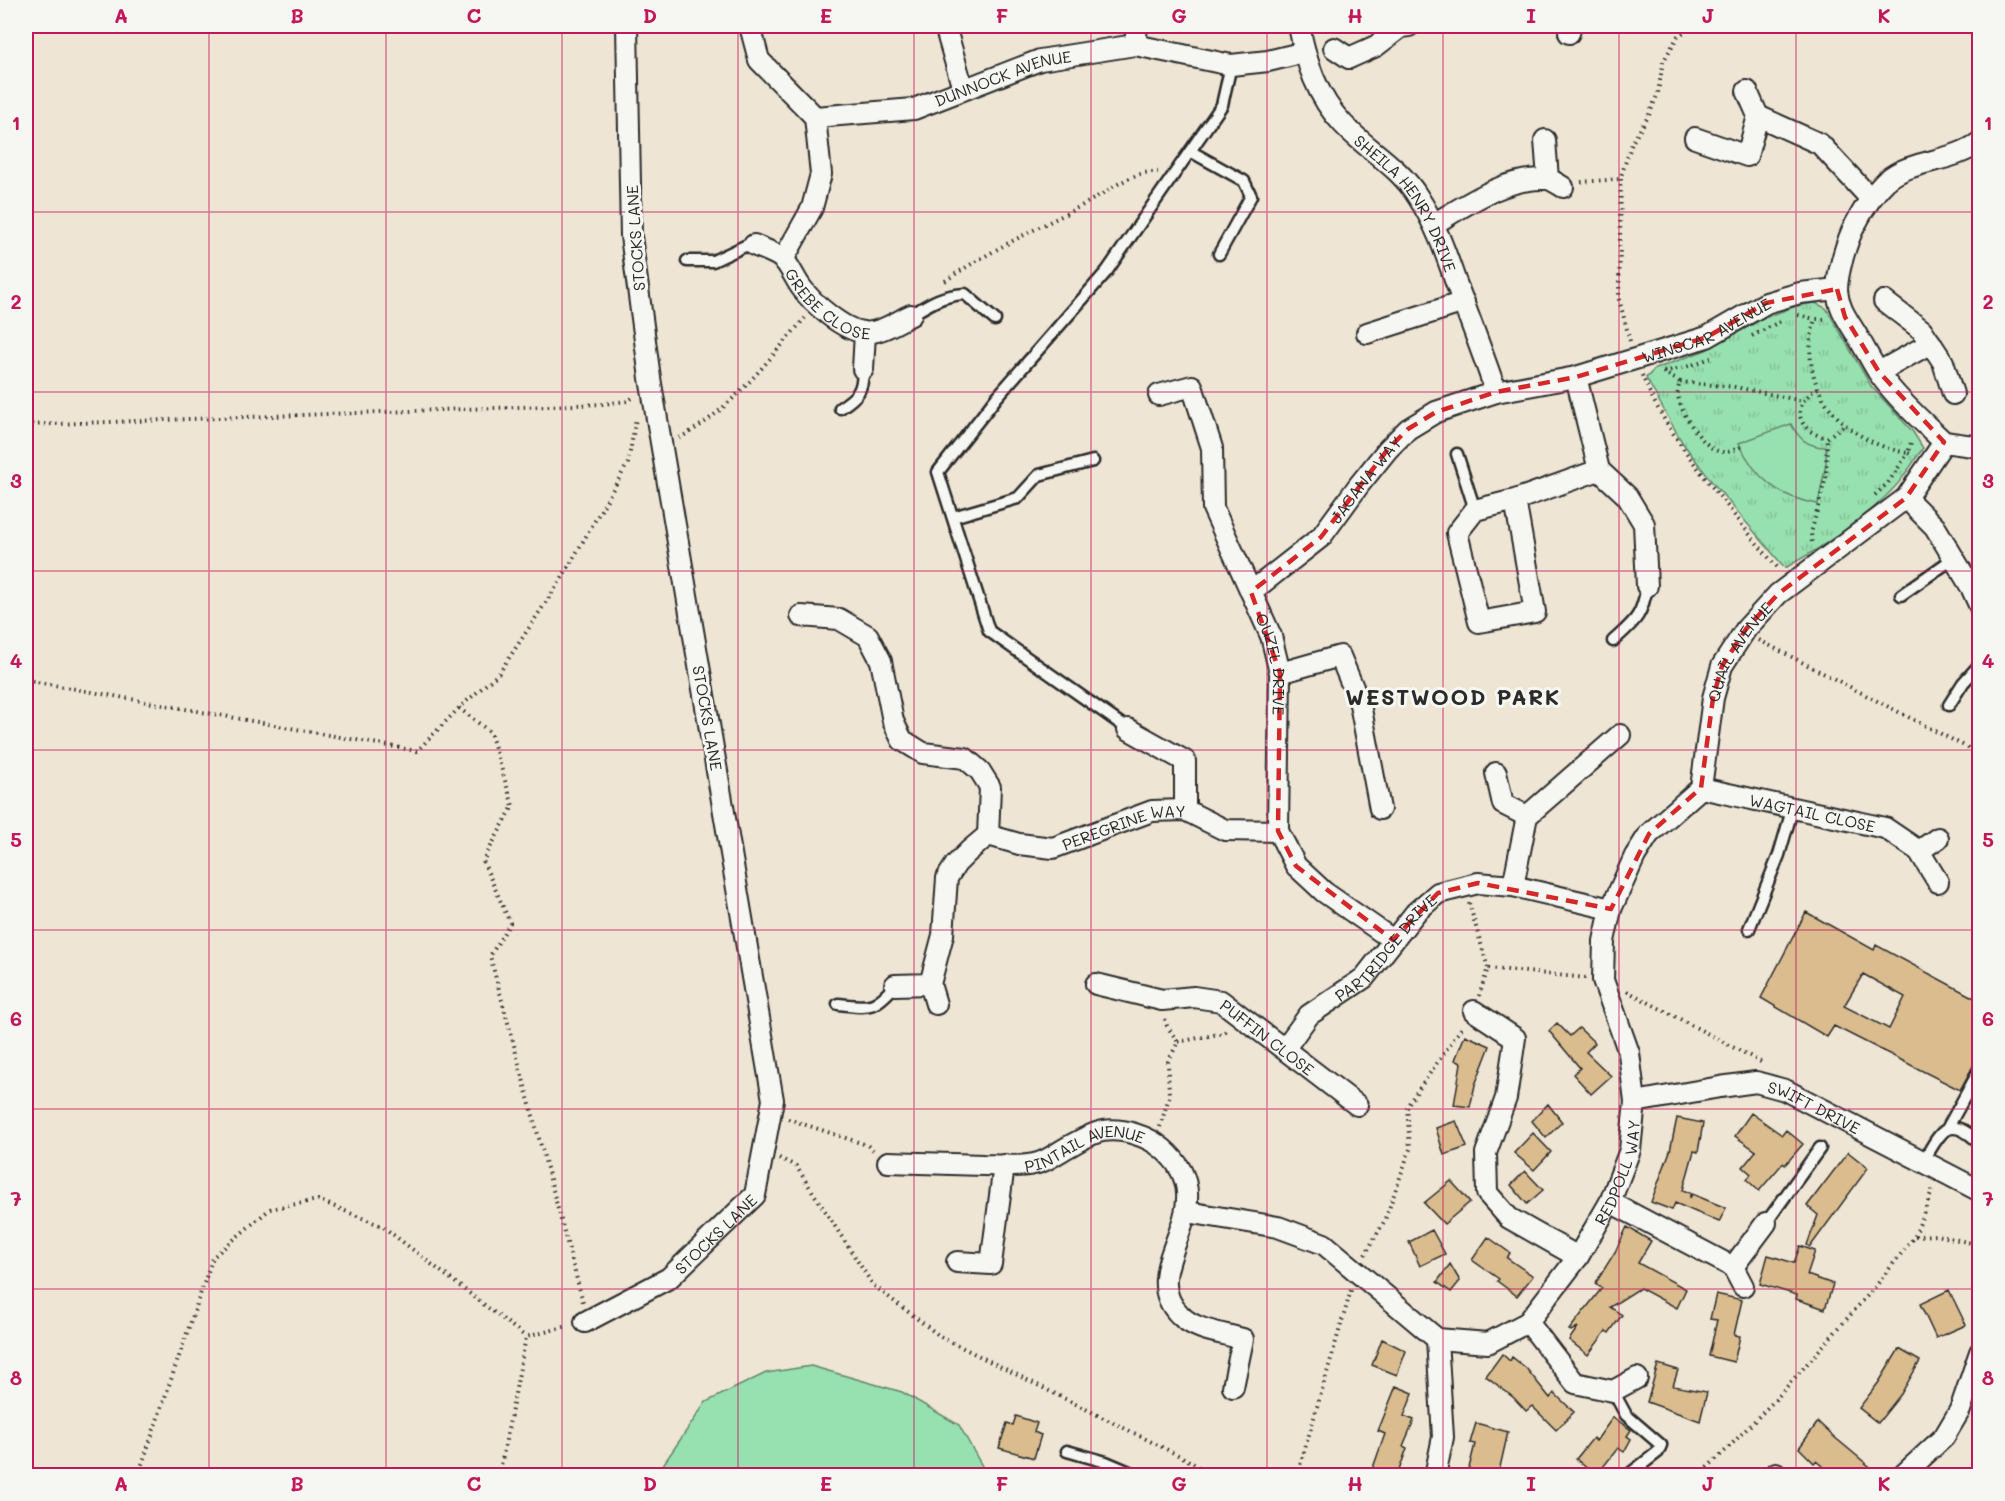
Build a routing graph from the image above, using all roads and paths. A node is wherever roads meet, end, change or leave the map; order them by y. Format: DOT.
graph roads {
  1 [pos="627,26"];
  2 [pos="750,26"];
  3 [pos="945,26"];
  4 [pos="1137,26"];
  5 [pos="1299,26"];
  6 [pos="1409,26"];
  7 [pos="1694,26"];
  8 [pos="1135,45"];
  9 [pos="1305,52"];
  10 [pos="1344,61"];
  11 [pos="1231,65"];
  12 [pos="963,89"];
  13 [pos="1747,91"];
  14 [pos="1758,116"];
  15 [pos="814,117"];
  16 [pos="1695,138"];
  17 [pos="1545,140"];
  18 [pos="1980,142"];
  19 [pos="1190,151"];
  20 [pos="1174,174"];
  21 [pos="1620,179"];
  22 [pos="1555,183"];
  23 [pos="1870,198"];
  24 [pos="1434,224"];
  25 [pos="754,245"];
  26 [pos="1219,254"];
  27 [pos="783,260"];
  28 [pos="687,261"];
  29 [pos="1837,289"];
  30 [pos="1884,301"];
  31 [pos="1464,302"];
  32 [pos="931,303"];
  33 [pos="817,304"];
  34 [pos="911,315"];
  35 [pos="1845,317"];
  36 [pos="1815,319"];
  37 [pos="995,320"];
  38 [pos="865,333"];
  39 [pos="1367,333"];
  40 [pos="1743,341"];
  41 [pos="1931,343"];
  42 [pos="1715,355"];
  43 [pos="1640,366"];
  44 [pos="863,369"];
  45 [pos="1655,372"];
  46 [pos="1662,372"];
  47 [pos="1878,372"];
  48 [pos="1576,377"];
  49 [pos="1680,382"];
  50 [pos="1818,388"];
  51 [pos="1496,392"];
  52 [pos="1953,394"];
  53 [pos="1159,395"];
  54 [pos="1803,401"];
  55 [pos="639,405"];
  56 [pos="840,408"];
  57 [pos="637,416"];
  58 [pos="1917,416"];
  59 [pos="26,425"];
  60 [pos="1845,425"];
  61 [pos="1827,438"];
  62 [pos="1944,442"];
  63 [pos="1741,447"];
  64 [pos="1980,447"];
  65 [pos="662,452"];
  66 [pos="1908,453"];
  67 [pos="1457,454"];
  68 [pos="1093,461"];
  69 [pos="1599,470"];
  70 [pos="1872,497"];
  71 [pos="1906,498"];
  72 [pos="1515,500"];
  73 [pos="1475,510"];
  74 [pos="953,517"];
  75 [pos="1820,536"];
  76 [pos="1812,542"];
  77 [pos="1809,552"];
  78 [pos="1954,558"];
  79 [pos="1783,573"];
  80 [pos="1647,586"];
  81 [pos="1251,592"];
  82 [pos="1901,595"];
  83 [pos="1980,607"];
  84 [pos="801,616"];
  85 [pos="1744,633"];
  86 [pos="1613,641"];
  87 [pos="1980,664"];
  88 [pos="1280,673"];
  89 [pos="26,680"];
  90 [pos="1949,705"];
  91 [pos="459,708"];
  92 [pos="1128,729"];
  93 [pos="1620,735"];
  94 [pos="1980,754"];
  95 [pos="1496,773"];
  96 [pos="1701,788"];
  97 [pos="1793,807"];
  98 [pos="1380,809"];
  99 [pos="1185,810"];
  100 [pos="1527,816"];
  101 [pos="1278,831"];
  102 [pos="988,835"];
  103 [pos="1938,838"];
  104 [pos="1919,851"];
  105 [pos="1938,882"];
  106 [pos="1464,886"];
  107 [pos="1513,886"];
  108 [pos="1611,909"];
  109 [pos="1749,929"];
  110 [pos="1393,940"];
  111 [pos="1488,968"];
  112 [pos="1603,980"];
  113 [pos="930,984"];
  114 [pos="1096,984"];
  115 [pos="895,985"];
  116 [pos="1162,1000"];
  117 [pos="838,1004"];
  118 [pos="936,1004"];
  119 [pos="1474,1011"];
  120 [pos="1239,1014"];
  121 [pos="1178,1042"];
  122 [pos="1285,1048"];
  123 [pos="1980,1069"];
  124 [pos="1635,1102"];
  125 [pos="1357,1105"];
  126 [pos="770,1114"];
  127 [pos="1947,1129"];
  128 [pos="1975,1138"];
  129 [pos="1155,1143"];
  130 [pos="1820,1148"];
  131 [pos="764,1150"];
  132 [pos="888,1162"];
  133 [pos="1004,1165"];
  134 [pos="1932,1166"];
  135 [pos="1980,1191"];
  136 [pos="1610,1202"];
  137 [pos="1187,1212"];
  138 [pos="1766,1223"];
  139 [pos="1915,1236"];
  140 [pos="1980,1245"];
  141 [pos="1578,1257"];
  142 [pos="957,1262"];
  143 [pos="1732,1267"];
  144 [pos="1356,1270"];
  145 [pos="1743,1286"];
  146 [pos="585,1322"];
  147 [pos="1528,1322"];
  148 [pos="526,1337"];
  149 [pos="1437,1339"];
  150 [pos="1980,1352"];
  151 [pos="1637,1378"];
  152 [pos="1233,1387"];
  153 [pos="1613,1390"];
  154 [pos="1067,1451"];
  155 [pos="138,1476"];
  156 [pos="499,1476"];
  157 [pos="1139,1476"];
  158 [pos="1213,1476"];
  159 [pos="1297,1476"];
  160 [pos="1435,1476"];
  161 [pos="1627,1476"];
  162 [pos="1698,1476"];
  163 [pos="1902,1476"];
  1 -- 65 [label="street, STOCKS LANE"];
  2 -- 15 [label="street"];
  3 -- 12 [label="street"];
  4 -- 8 [label="street"];
  5 -- 9 [label="street, SHEILA HENRY DRIVE"];
  6 -- 10 [label="street"];
  7 -- 21 [label="path"];
  8 -- 11 [label="street, DUNNOCK AVENUE"];
  8 -- 12 [label="street, DUNNOCK AVENUE"];
  9 -- 11 [label="street, DUNNOCK AVENUE"];
  9 -- 24 [label="street, SHEILA HENRY DRIVE"];
  11 -- 19 [label="lane"];
  12 -- 15 [label="street, DUNNOCK AVENUE"];
  13 -- 14 [label="street"];
  14 -- 16 [label="street"];
  14 -- 23 [label="street"];
  15 -- 27 [label="street"];
  17 -- 22 [label="street"];
  18 -- 23 [label="street"];
  19 -- 20 [label="lane"];
  19 -- 26 [label="lane"];
  20 -- 32 [label="path"];
  20 -- 74 [label="lane"];
  21 -- 22 [label="path"];
  21 -- 43 [label="path"];
  22 -- 24 [label="street"];
  23 -- 29 [label="street"];
  24 -- 31 [label="street, SHEILA HENRY DRIVE"];
  25 -- 27 [label="street, GREBE CLOSE"];
  25 -- 28 [label="lane"];
  27 -- 33 [label="street, GREBE CLOSE"];
  29 -- 35 [label="street"];
  29 -- 43 [label="street, WINSCAR AVENUE"];
  30 -- 41 [label="street"];
  31 -- 39 [label="street"];
  31 -- 51 [label="street, SHEILA HENRY DRIVE"];
  32 -- 34 [label="lane"];
  32 -- 37 [label="lane"];
  33 -- 38 [label="street, GREBE CLOSE"];
  33 -- 65 [label="path"];
  34 -- 38 [label="street, GREBE CLOSE"];
  35 -- 36 [label="path"];
  35 -- 47 [label="street"];
  36 -- 40 [label="path"];
  36 -- 50 [label="path"];
  38 -- 44 [label="street"];
  41 -- 47 [label="street"];
  41 -- 52 [label="street"];
  42 -- 46 [label="path"];
  43 -- 48 [label="street, WINSCAR AVENUE"];
  43 -- 79 [label="path"];
  44 -- 56 [label="lane"];
  45 -- 46 [label="path"];
  46 -- 49 [label="path"];
  47 -- 58 [label="street"];
  48 -- 51 [label="street, WINSCAR AVENUE"];
  48 -- 69 [label="street"];
  49 -- 54 [label="path"];
  49 -- 63 [label="path"];
  50 -- 54 [label="path"];
  50 -- 60 [label="path"];
  51 -- 81 [label="street, JACANA WAY"];
  53 -- 81 [label="street, OUZEL DRIVE"];
  54 -- 61 [label="path"];
  55 -- 59 [label="path"];
  57 -- 91 [label="path"];
  58 -- 62 [label="street"];
  58 -- 66 [label="path"];
  60 -- 61 [label="path"];
  60 -- 66 [label="path"];
  61 -- 76 [label="path"];
  62 -- 64 [label="street"];
  62 -- 71 [label="street, QUAIL AVENUE"];
  65 -- 126 [label="street, STOCKS LANE"];
  66 -- 70 [label="path"];
  67 -- 73 [label="lane"];
  68 -- 74 [label="lane"];
  69 -- 72 [label="street"];
  69 -- 80 [label="street"];
  71 -- 78 [label="street"];
  71 -- 85 [label="street, QUAIL AVENUE"];
  72 -- 73 [label="street"];
  72 -- 73 [label="street"];
  74 -- 92 [label="lane"];
  75 -- 76 [label="path"];
  76 -- 77 [label="path"];
  78 -- 82 [label="lane"];
  78 -- 83 [label="street"];
  80 -- 86 [label="lane"];
  81 -- 88 [label="street, OUZEL DRIVE"];
  84 -- 102 [label="street"];
  85 -- 94 [label="path"];
  85 -- 96 [label="street, QUAIL AVENUE"];
  87 -- 90 [label="lane"];
  88 -- 98 [label="street"];
  88 -- 101 [label="street, OUZEL DRIVE"];
  89 -- 91 [label="path"];
  91 -- 146 [label="path"];
  92 -- 99 [label="street"];
  93 -- 100 [label="street"];
  95 -- 100 [label="street"];
  96 -- 97 [label="street, WAGTAIL CLOSE"];
  96 -- 108 [label="street"];
  97 -- 104 [label="street, WAGTAIL CLOSE"];
  97 -- 109 [label="lane"];
  99 -- 101 [label="street, PEREGRINE WAY"];
  99 -- 102 [label="street, PEREGRINE WAY"];
  100 -- 107 [label="street"];
  101 -- 110 [label="street, OUZEL DRIVE"];
  102 -- 113 [label="street"];
  103 -- 104 [label="street"];
  104 -- 105 [label="street, WAGTAIL CLOSE"];
  106 -- 107 [label="street, PARTRIDGE DRIVE"];
  106 -- 110 [label="street, PARTRIDGE DRIVE"];
  106 -- 111 [label="path"];
  107 -- 108 [label="street, PARTRIDGE DRIVE"];
  108 -- 112 [label="street, REDPOLL WAY"];
  110 -- 122 [label="street, PARTRIDGE DRIVE"];
  111 -- 112 [label="path"];
  111 -- 119 [label="path"];
  112 -- 124 [label="street, REDPOLL WAY"];
  113 -- 115 [label="street"];
  113 -- 118 [label="street"];
  114 -- 116 [label="street, PUFFIN CLOSE"];
  115 -- 117 [label="lane"];
  116 -- 120 [label="street, PUFFIN CLOSE"];
  116 -- 121 [label="path"];
  119 -- 141 [label="street"];
  119 -- 144 [label="path"];
  120 -- 121 [label="path"];
  120 -- 122 [label="street, PUFFIN CLOSE"];
  121 -- 129 [label="path"];
  122 -- 125 [label="street, PUFFIN CLOSE"];
  123 -- 127 [label="lane"];
  124 -- 134 [label="street, SWIFT DRIVE"];
  124 -- 136 [label="street, REDPOLL WAY"];
  126 -- 131 [label="street, STOCKS LANE"];
  126 -- 132 [label="path"];
  127 -- 128 [label="lane"];
  127 -- 134 [label="lane"];
  129 -- 133 [label="street, PINTAIL AVENUE"];
  129 -- 137 [label="street, PINTAIL AVENUE"];
  130 -- 138 [label="lane"];
  131 -- 146 [label="street, STOCKS LANE"];
  131 -- 158 [label="path"];
  132 -- 133 [label="street, PINTAIL AVENUE"];
  133 -- 142 [label="street, PINTAIL AVENUE"];
  134 -- 135 [label="street, SWIFT DRIVE"];
  134 -- 139 [label="path"];
  136 -- 141 [label="street, REDPOLL WAY"];
  136 -- 143 [label="street"];
  137 -- 144 [label="street"];
  137 -- 152 [label="street"];
  138 -- 143 [label="street"];
  139 -- 140 [label="path"];
  139 -- 162 [label="path"];
  141 -- 147 [label="street, REDPOLL WAY"];
  143 -- 145 [label="street"];
  144 -- 149 [label="street"];
  144 -- 159 [label="path"];
  146 -- 148 [label="path"];
  147 -- 149 [label="street, REDPOLL WAY"];
  147 -- 153 [label="street"];
  148 -- 155 [label="path"];
  148 -- 156 [label="path"];
  149 -- 160 [label="street"];
  150 -- 163 [label="street"];
  151 -- 153 [label="street"];
  153 -- 161 [label="lane"];
  154 -- 157 [label="lane"];
}
